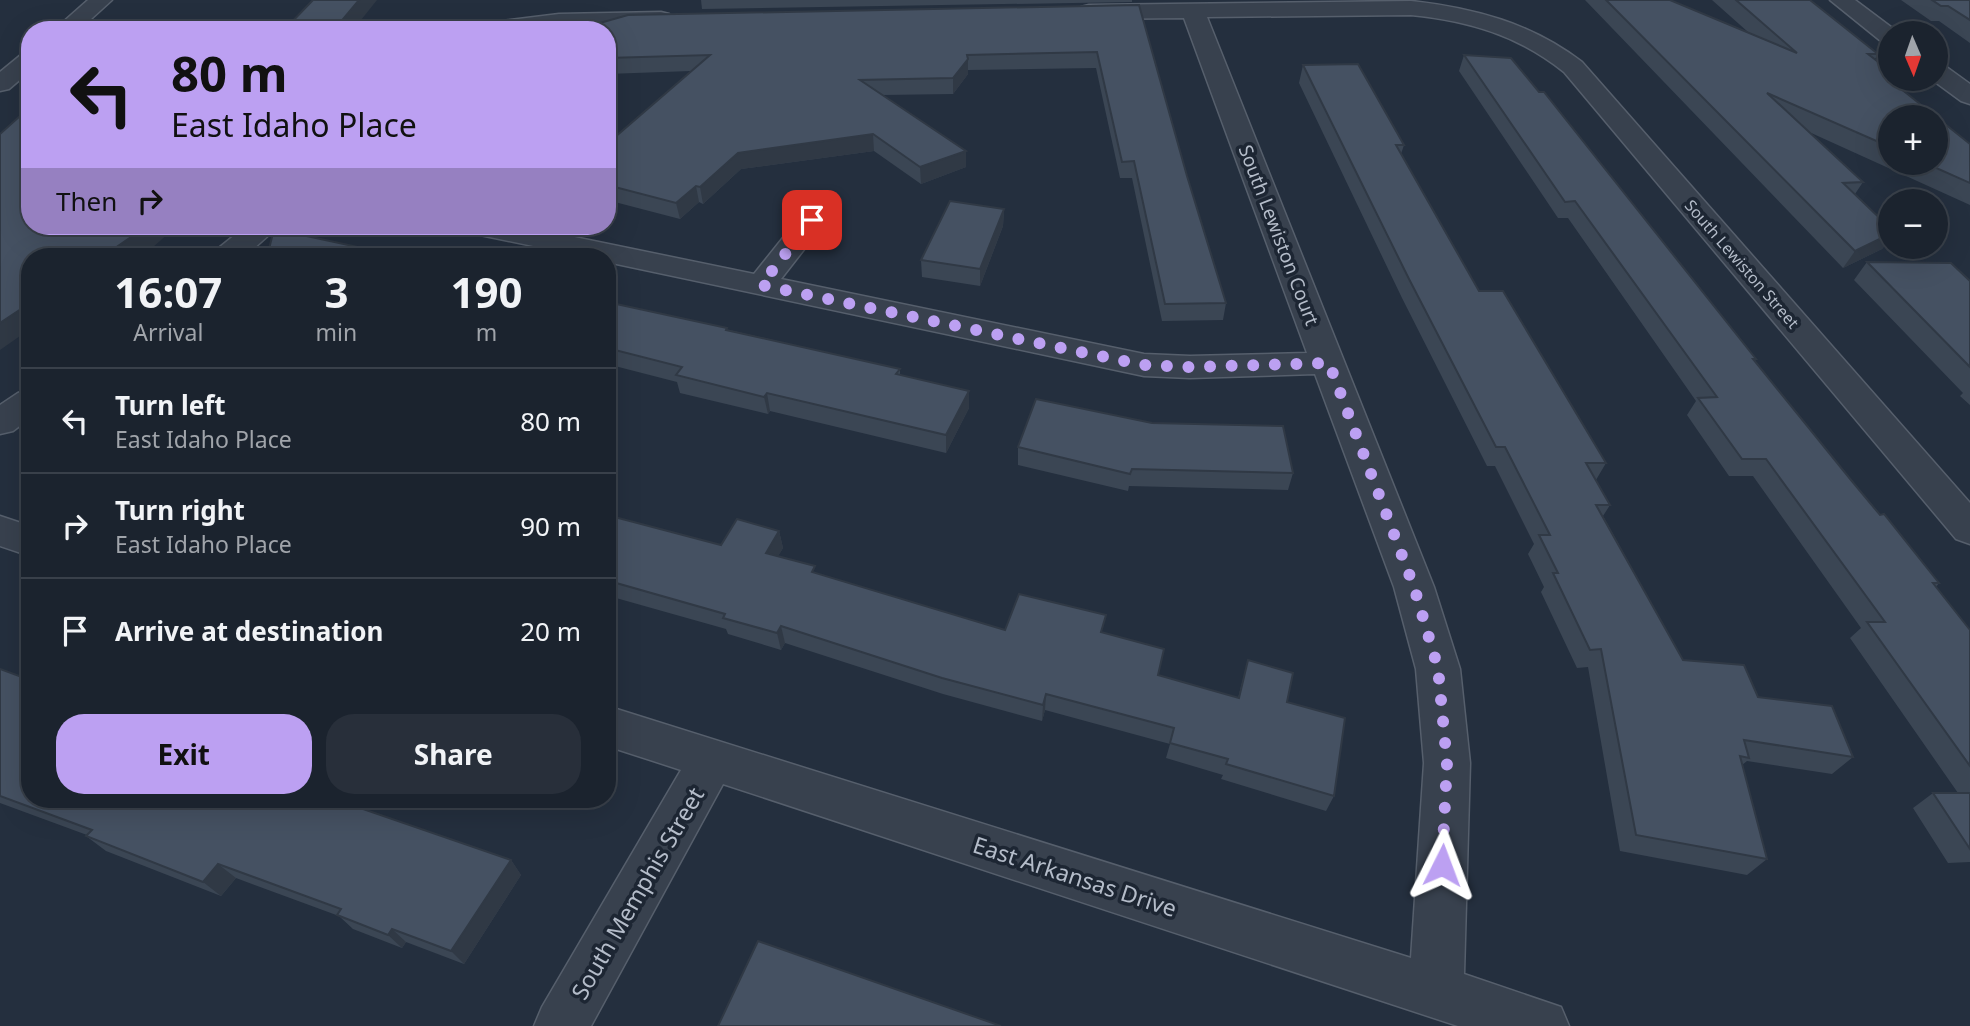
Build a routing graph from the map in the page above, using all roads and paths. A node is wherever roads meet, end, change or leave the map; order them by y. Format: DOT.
graph roads {
  1 [pos="101,0"];
  2 [pos="1841,0"];
  3 [pos="1193,11"];
  4 [pos="1069,13"];
  5 [pos="683,19"];
  6 [pos="76,21"];
  7 [pos="559,21"];
  8 [pos="1878,28"];
  9 [pos="21,66"];
  10 [pos="1948,80"];
  11 [pos="0,84"];
  12 [pos="1970,96"];
  13 [pos="812,220"];
  14 [pos="253,235"];
  15 [pos="523,235"];
  16 [pos="237,248"];
  17 [pos="585,248"];
  18 [pos="616,255"];
  19 [pos="761,285"];
  20 [pos="1329,363"];
  21 [pos="21,407"];
  22 [pos="0,422"];
  23 [pos="1970,529"];
  24 [pos="0,531"];
  25 [pos="21,538"];
  26 [pos="616,729"];
  27 [pos="712,760"];
  28 [pos="1436,992"];
  29 [pos="561,1026"];
  30 [pos="1542,1026"];
  1 -- 6 [label="street"];
  2 -- 8 [label="street"];
  3 -- 4 [label="street, South Lewiston Street"];
  3 -- 20 [label="street, South Lewiston Court"];
  3 -- 23 [label="street, South Lewiston Street"];
  5 -- 7 [label="street"];
  9 -- 11 [label="street"];
  10 -- 12 [label="street"];
  13 -- 19 [label="street"];
  14 -- 16 [label="street"];
  15 -- 17 [label="street"];
  18 -- 19 [label="street"];
  19 -- 20 [label="street"];
  20 -- 28 [label="street, South Lewiston Court"];
  21 -- 22 [label="street"];
  24 -- 25 [label="street"];
  26 -- 27 [label="street, East Arkansas Drive"];
  27 -- 28 [label="street, East Arkansas Drive"];
  27 -- 29 [label="street, South Memphis Street"];
  28 -- 30 [label="street, East Arkansas Drive"];
}
